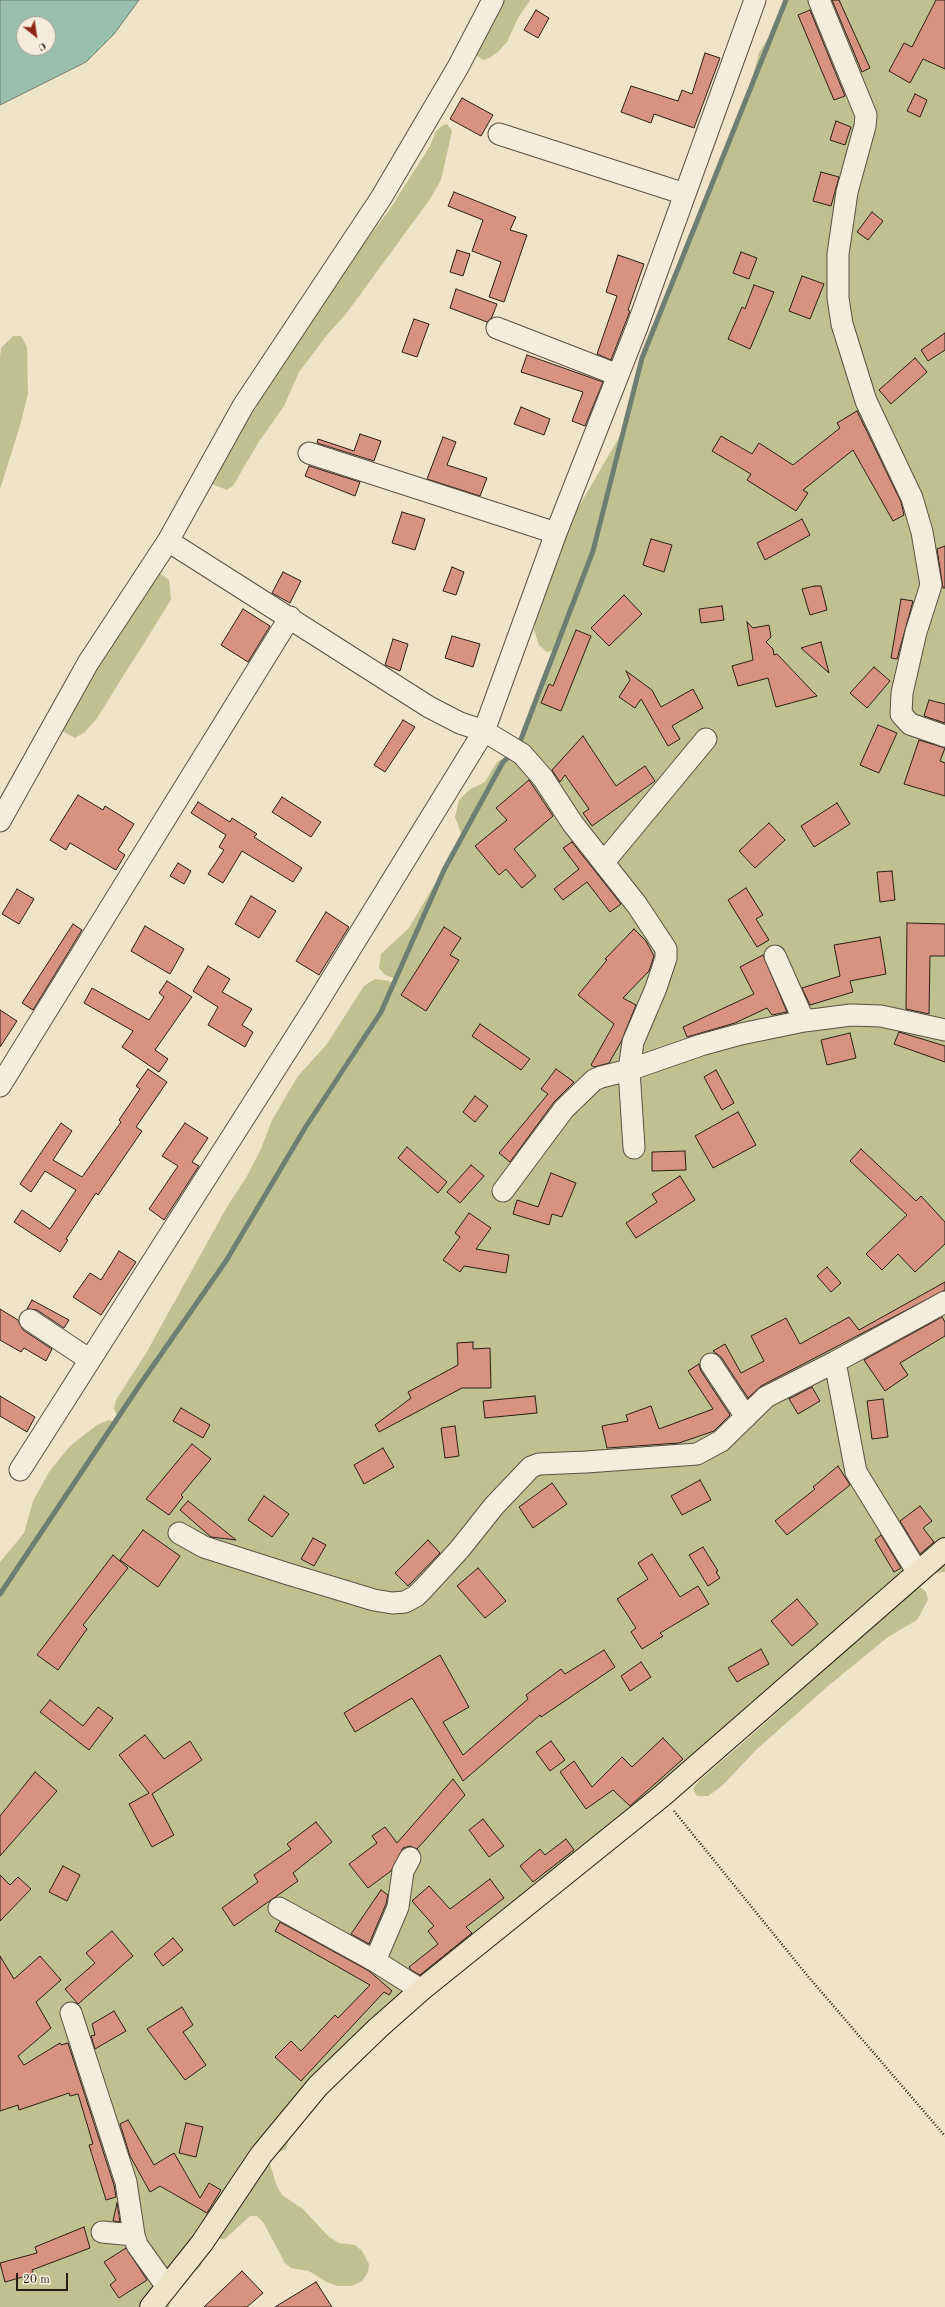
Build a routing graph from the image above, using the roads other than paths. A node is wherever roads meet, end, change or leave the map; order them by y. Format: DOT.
graph roads {
  1 [pos="493,0"];
  2 [pos="755,0"];
  3 [pos="819,0"];
  4 [pos="499,134"];
  5 [pos="685,194"];
  6 [pos="497,328"];
  7 [pos="618,375"];
  8 [pos="310,453"];
  9 [pos="556,533"];
  10 [pos="168,541"];
  11 [pos="290,617"];
  12 [pos="489,734"];
  13 [pos="945,736"];
  14 [pos="706,739"];
  15 [pos="0,821"];
  16 [pos="604,862"];
  17 [pos="775,956"];
  18 [pos="804,1021"];
  19 [pos="945,1030"];
  20 [pos="629,1070"];
  21 [pos="0,1086"];
  22 [pos="634,1148"];
  23 [pos="503,1191"];
  24 [pos="945,1302"];
  25 [pos="30,1320"];
  26 [pos="90,1360"];
  27 [pos="835,1362"];
  28 [pos="711,1364"];
  29 [pos="746,1417"];
  30 [pos="20,1470"];
  31 [pos="178,1533"];
  32 [pos="945,1549"];
  33 [pos="918,1573"];
  34 [pos="410,1858"];
  35 [pos="279,1908"];
  36 [pos="375,1961"];
  37 [pos="421,1990"];
  38 [pos="71,2013"];
  39 [pos="102,2232"];
  40 [pos="134,2235"];
  41 [pos="167,2287"];
  42 [pos="151,2307"];
  1 -- 10 [label="street"];
  2 -- 5 [label="street"];
  3 -- 13 [label="street"];
  4 -- 5 [label="street"];
  5 -- 7 [label="street"];
  6 -- 7 [label="street"];
  7 -- 9 [label="street"];
  8 -- 9 [label="street"];
  9 -- 12 [label="street"];
  10 -- 11 [label="street"];
  10 -- 15 [label="street"];
  11 -- 12 [label="street"];
  11 -- 21 [label="street"];
  12 -- 16 [label="street"];
  12 -- 26 [label="street"];
  14 -- 16 [label="street"];
  16 -- 20 [label="street"];
  17 -- 18 [label="street"];
  18 -- 19 [label="street"];
  18 -- 20 [label="street"];
  20 -- 22 [label="street"];
  20 -- 23 [label="street"];
  24 -- 27 [label="street"];
  25 -- 26 [label="street"];
  26 -- 30 [label="street"];
  27 -- 29 [label="street"];
  27 -- 33 [label="street"];
  28 -- 29 [label="street"];
  29 -- 31 [label="street"];
  32 -- 33 [label="main road"];
  33 -- 37 [label="main road"];
  34 -- 36 [label="street"];
  35 -- 36 [label="street"];
  36 -- 37 [label="street"];
  37 -- 41 [label="main road"];
  38 -- 40 [label="street"];
  39 -- 40 [label="street"];
  40 -- 41 [label="street"];
  41 -- 42 [label="main road"];
}
